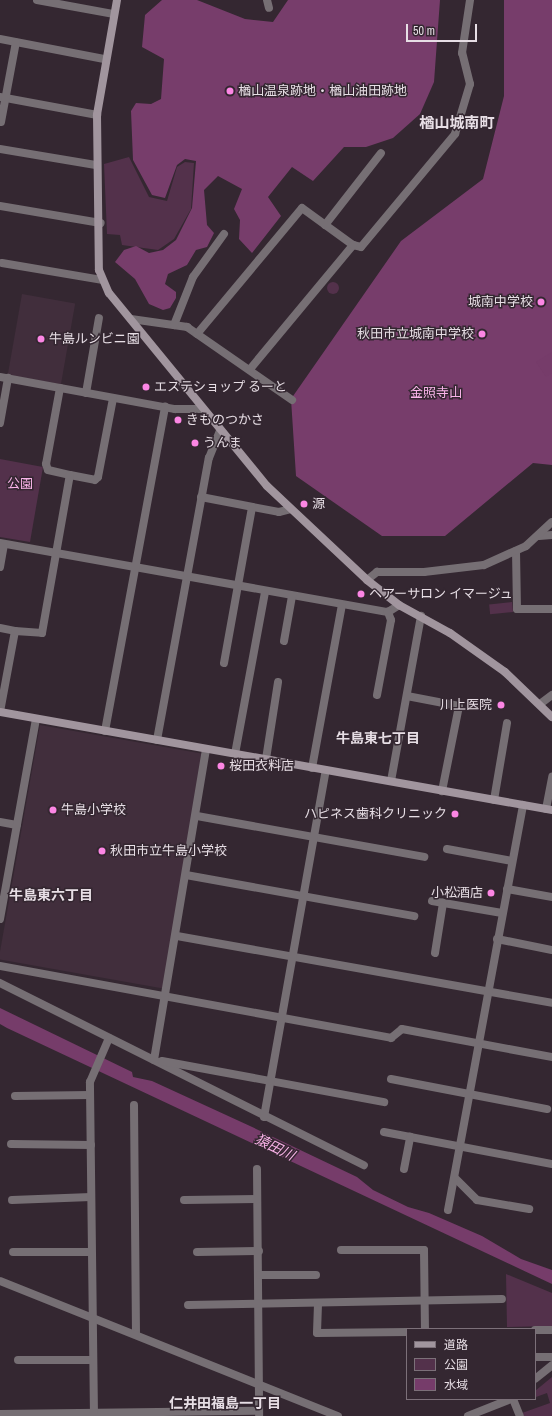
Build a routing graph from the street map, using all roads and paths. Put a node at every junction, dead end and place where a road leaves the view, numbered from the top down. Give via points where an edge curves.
1 (37, 0) edge
2 (117, 0) edge
3 (470, 0) edge
4 (113, 14) junction
5 (0, 39) edge
6 (16, 42) junction
7 (104, 59) junction
8 (3, 97) edge
9 (97, 115) junction
10 (1, 122) dead end
11 (0, 149) edge
12 (381, 153) dead end
13 (96, 166) junction
14 (0, 206) edge
15 (101, 223) junction
16 (325, 225) junction
17 (224, 234) dead end
18 (353, 245) junction
19 (2, 262) dead end
20 (102, 280) junction
21 (99, 318) dead end
22 (131, 319) junction
23 (174, 325) junction
24 (198, 334) junction
25 (251, 368) junction
26 (4, 378) edge
27 (60, 388) junction
28 (86, 393) junction
29 (113, 398) junction
30 (292, 400) dead end
31 (165, 407) junction
32 (202, 409) junction
33 (0, 423) edge
34 (220, 431) junction
35 (70, 475) junction
36 (201, 497) junction
37 (252, 507) junction
38 (291, 509) junction
39 (552, 522) edge
40 (539, 536) junction
41 (552, 536) edge
42 (2, 543) edge
43 (516, 551) junction
44 (56, 553) junction
45 (0, 567) edge
46 (134, 568) junction
47 (186, 577) junction
48 (367, 580) junction
49 (238, 587) junction
50 (265, 592) junction
51 (292, 596) junction
52 (399, 604) junction
53 (342, 605) junction
54 (552, 609) edge
55 (388, 612) junction
56 (421, 616) junction
57 (0, 628) edge
58 (14, 631) junction
59 (284, 641) dead end
60 (224, 663) dead end
61 (278, 682) dead end
62 (377, 695) dead end
63 (552, 695) edge
64 (406, 696) junction
65 (540, 704) junction
66 (0, 712) edge
67 (552, 717) edge
68 (36, 719) junction
69 (507, 723) dead end
70 (105, 731) junction
71 (157, 740) junction
72 (206, 749) junction
73 (235, 754) junction
74 (266, 759) junction
75 (312, 768) junction
76 (326, 770) junction
77 (552, 777) edge
78 (391, 781) junction
79 (442, 791) junction
80 (494, 800) junction
81 (523, 805) junction
82 (549, 809) edge
83 (197, 816) junction
84 (0, 822) edge
85 (17, 825) junction
86 (315, 838) junction
87 (447, 849) dead end
88 (424, 857) dead end
89 (512, 861) junction
90 (186, 874) junction
91 (4, 875) edge
92 (507, 889) junction
93 (304, 896) junction
94 (552, 897) edge
95 (432, 901) dead end
96 (443, 903) junction
97 (502, 913) junction
98 (414, 916) dead end
99 (0, 919) edge
100 (176, 936) junction
101 (497, 939) junction
102 (552, 950) edge
103 (435, 953) dead end
104 (293, 956) junction
105 (0, 966) edge
106 (0, 983) edge
107 (487, 990) junction
108 (165, 998) junction
109 (552, 1003) edge
110 (282, 1017) junction
111 (109, 1038) junction
112 (477, 1043) junction
113 (552, 1057) edge
114 (154, 1060) junction
115 (391, 1079) dead end
116 (271, 1080) junction
117 (90, 1095) junction
118 (470, 1095) junction
119 (15, 1096) dead end
120 (384, 1102) dead end
121 (134, 1105) dead end
122 (547, 1110) dead end
123 (264, 1117) junction
124 (384, 1132) dead end
125 (410, 1138) junction
126 (12, 1144) dead end
127 (90, 1145) junction
128 (461, 1147) junction
129 (552, 1164) edge
130 (364, 1165) dead end
131 (257, 1169) dead end
132 (404, 1169) dead end
133 (455, 1178) junction
134 (91, 1197) junction
135 (257, 1199) junction
136 (12, 1200) dead end
137 (184, 1200) dead end
138 (529, 1209) dead end
139 (448, 1210) dead end
140 (341, 1250) dead end
141 (259, 1251) junction
142 (13, 1252) dead end
143 (91, 1252) junction
144 (197, 1252) dead end
145 (260, 1275) junction
146 (316, 1275) dead end
147 (0, 1281) edge
148 (502, 1299) dead end
149 (425, 1302) junction
150 (318, 1304) junction
151 (188, 1305) dead end
152 (261, 1305) junction
153 (92, 1316) junction
154 (425, 1328) edge
155 (536, 1330) edge
156 (552, 1330) edge
157 (406, 1332) edge
158 (136, 1334) junction
159 (552, 1356) edge
160 (536, 1357) edge
161 (18, 1360) dead end
162 (93, 1360) junction
163 (552, 1365) edge
164 (536, 1378) edge
165 (259, 1385) junction
166 (509, 1400) edge
167 (0, 1414) edge
168 (94, 1414) edge
169 (259, 1414) edge
170 (338, 1416) edge
171 (468, 1416) edge
172 (520, 1416) edge

1 - 4 street
2 - 4 street
3 - 18 street via 462,53 470,84 455,134 361,247
4 - 7 street
5 - 6 street
6 - 7 street
6 - 8 street
7 - 9 street
8 - 9 street
8 - 10 street
9 - 13 street
11 - 13 street
12 - 16 street
13 - 15 street
14 - 15 street
15 - 20 street
16 - 18 street
16 - 24 street via 302,208
17 - 23 street via 193,276
18 - 25 street
19 - 20 street
20 - 22 street
21 - 28 street
22 - 23 street
22 - 32 street
23 - 24 street via 187,327
24 - 25 street
25 - 30 street via 260,380
26 - 27 street
26 - 33 street
27 - 28 street
27 - 35 street via 46,464 48,470
28 - 29 street
29 - 31 street
29 - 35 street via 98,477 95,480
31 - 32 street
31 - 46 street
32 - 34 street
34 - 36 street via 209,458
34 - 38 street
35 - 44 street
36 - 37 street
36 - 47 street
37 - 38 street via 279,512
37 - 49 street
38 - 48 street
39 - 40 street
40 - 41 street
40 - 43 street
42 - 44 street
42 - 45 street
43 - 48 street via 469,569 377,572
43 - 54 street via 517,609
44 - 46 street
44 - 58 street via 42,633
46 - 47 street
46 - 70 street
47 - 49 street
47 - 71 street
48 - 52 street
49 - 50 street
49 - 60 street
50 - 51 street
50 - 73 street
51 - 53 street
51 - 59 street
52 - 55 street
52 - 56 street
53 - 55 street
53 - 75 street
55 - 62 street via 391,620
56 - 64 street
56 - 65 street via 505,672
57 - 58 street
58 - 66 street
61 - 74 street
63 - 65 street
64 - 78 street
64 - 79 street via 459,706
65 - 67 street
66 - 68 street
68 - 70 street
68 - 85 street
69 - 80 street
70 - 71 street
71 - 72 street
72 - 73 street
72 - 83 street
73 - 74 street
74 - 75 street
75 - 76 street
76 - 78 street
76 - 86 street
77 - 82 street
78 - 79 street
79 - 80 street
80 - 81 street
81 - 82 street
81 - 89 street
83 - 86 street
83 - 90 street
84 - 85 street
85 - 91 street
86 - 88 street
86 - 93 street
87 - 89 street
89 - 92 street
90 - 93 street
90 - 100 street
91 - 99 street
92 - 94 street
92 - 97 street
93 - 98 street
93 - 104 street
95 - 96 street
96 - 97 street
96 - 103 street
97 - 101 street
100 - 104 street
100 - 108 street
101 - 102 street
101 - 107 street
104 - 107 street
104 - 110 street
105 - 108 street
106 - 111 street
107 - 109 street
107 - 112 street
108 - 110 street
108 - 114 street
110 - 112 street via 391,1038 402,1029
110 - 116 street
111 - 114 street
111 - 117 street via 92,1074
112 - 113 street
112 - 118 street
114 - 116 street
114 - 123 street
115 - 118 street
116 - 120 street
116 - 123 street
117 - 119 street
117 - 127 street
118 - 122 street
118 - 128 street
121 - 158 street
123 - 130 street
124 - 125 street
125 - 128 street
125 - 132 street
126 - 127 street
127 - 134 street
128 - 129 street
128 - 133 street
131 - 135 street
133 - 138 street via 477,1200
133 - 139 street
134 - 136 street
134 - 143 street
135 - 137 street
135 - 141 street
140 - 149 street via 424,1250
141 - 144 street
141 - 145 street
142 - 143 street
143 - 153 street
145 - 146 street
145 - 152 street
147 - 153 street
148 - 149 street
149 - 150 street
149 - 154 street
150 - 152 street
150 - 157 street via 317,1333
151 - 152 street
152 - 165 street
153 - 158 street
153 - 162 street
155 - 156 street
158 - 165 street
159 - 160 street
161 - 162 street
162 - 168 street
163 - 164 street
165 - 169 street
165 - 170 street
166 - 171 street
166 - 172 street
167 - 168 street
168 - 169 street

